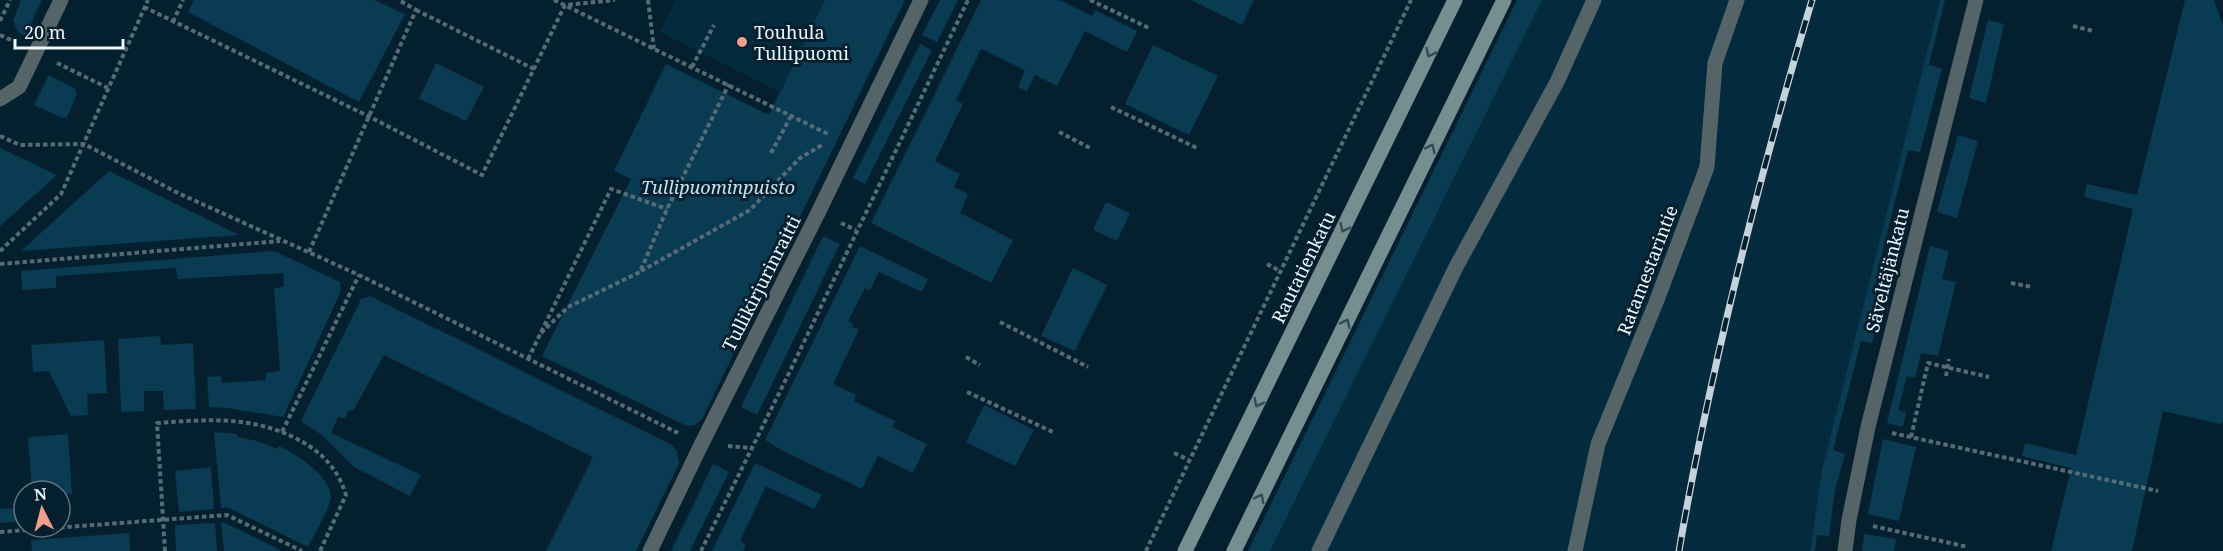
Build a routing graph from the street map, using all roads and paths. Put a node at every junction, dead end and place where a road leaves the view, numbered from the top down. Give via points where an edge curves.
1 (10, 0) edge
2 (61, 0) edge
3 (148, 0) edge
4 (183, 0) edge
5 (399, 0) edge
6 (554, 0) edge
7 (615, 0) edge
8 (648, 0) edge
9 (921, 0) edge
10 (968, 0) edge
11 (1090, 0) edge
12 (1411, 0) edge
13 (1455, 0) edge
14 (1504, 0) edge
15 (1594, 0) edge
16 (1737, 0) edge
17 (1976, 0) edge
18 (565, 5) junction
19 (144, 7) junction
20 (416, 10) junction
21 (0, 21) edge
22 (172, 22) junction
23 (714, 25) dead end
24 (2073, 26) dead end
25 (1151, 28) dead end
26 (2093, 31) dead end
27 (654, 49) junction
28 (692, 67) junction
29 (534, 69) junction
30 (729, 84) junction
31 (0, 99) edge
32 (1111, 107) dead end
33 (791, 116) junction
34 (370, 117) junction
35 (1059, 132) dead end
36 (0, 136) edge
37 (844, 142) junction
38 (84, 144) junction
39 (1090, 148) dead end
40 (1199, 149) dead end
41 (771, 153) dead end
42 (667, 209) junction
43 (283, 241) junction
44 (0, 250) edge
45 (309, 252) junction
46 (0, 264) edge
47 (1267, 264) dead end
48 (1280, 271) junction
49 (640, 272) junction
50 (359, 276) junction
51 (2011, 283) dead end
52 (2031, 287) dead end
53 (1000, 322) dead end
54 (541, 333) junction
55 (966, 357) dead end
56 (528, 359) junction
57 (1949, 359) dead end
58 (980, 365) dead end
59 (1088, 367) dead end
60 (1947, 367) junction
61 (1946, 376) dead end
62 (1989, 377) dead end
63 (967, 392) dead end
64 (1868, 427) junction
65 (282, 432) junction
66 (1055, 433) dead end
67 (1911, 437) junction
68 (701, 445) junction
69 (1174, 453) dead end
70 (1189, 460) junction
71 (2158, 491) dead end
72 (163, 520) junction
73 (1849, 520) junction
74 (0, 532) edge
75 (1968, 548) dead end
76 (165, 551) edge
77 (302, 551) edge
78 (320, 551) edge
79 (650, 551) edge
80 (701, 551) edge
81 (1146, 551) edge
82 (1185, 551) edge
83 (1234, 551) edge
84 (1319, 551) edge
85 (1575, 551) edge
86 (1845, 551) edge

1 - 21 path
2 - 31 street via 19,87
3 - 19 path
4 - 22 path
5 - 20 path
6 - 18 path
7 - 18 path
8 - 27 path
9 - 37 street, Tullikirjurinraitti
10 - 80 path
11 - 25 path
12 - 48 path
13 -> 82 main road, Rautatienkatu
83 -> 14 main road
15 - 84 street via 1557,82 1456,267
16 - 85 street, Ratamestarintie via 1715,63 1707,167 1598,444
17 - 64 street, Säveltäjänkatu
18 - 27 path
18 - 29 path
19 - 22 path
19 - 38 path
20 - 29 path
20 - 34 path
22 - 34 path
23 - 28 path
24 - 26 path
27 - 28 path
28 - 30 path
29 - 34 path via 482,175
30 - 33 path
30 - 42 path
32 - 40 path
33 - 37 path
33 - 41 path
34 - 45 path
35 - 39 path
36 - 38 path via 20,145
37 - 49 path via 825,143 800,158 750,210
37 - 68 street, Tullikirjurinraitti
38 - 43 path
38 - 44 path via 61,194
42 - 49 path
42 - 54 path via 611,189
43 - 45 path
43 - 46 path
45 - 50 path
47 - 48 path
48 - 70 path
49 - 54 path via 568,307
50 - 56 path
50 - 65 path
51 - 52 path
53 - 59 path
54 - 56 path
55 - 58 path
56 - 68 path
57 - 60 path
60 - 61 path
60 - 62 path
60 - 67 path via 1928,363
63 - 66 path
64 - 67 path
64 - 73 street, Säveltäjänkatu
65 - 72 path via 258,423 223,419 157,423
65 - 78 path via 306,442 341,478 346,495
67 - 71 path
68 - 79 street, Tullikirjurinraitti
69 - 70 path
70 - 81 path
72 - 74 path
72 - 76 path
72 - 77 path via 227,515
73 - 75 path
73 - 86 street, Säveltäjänkatu

